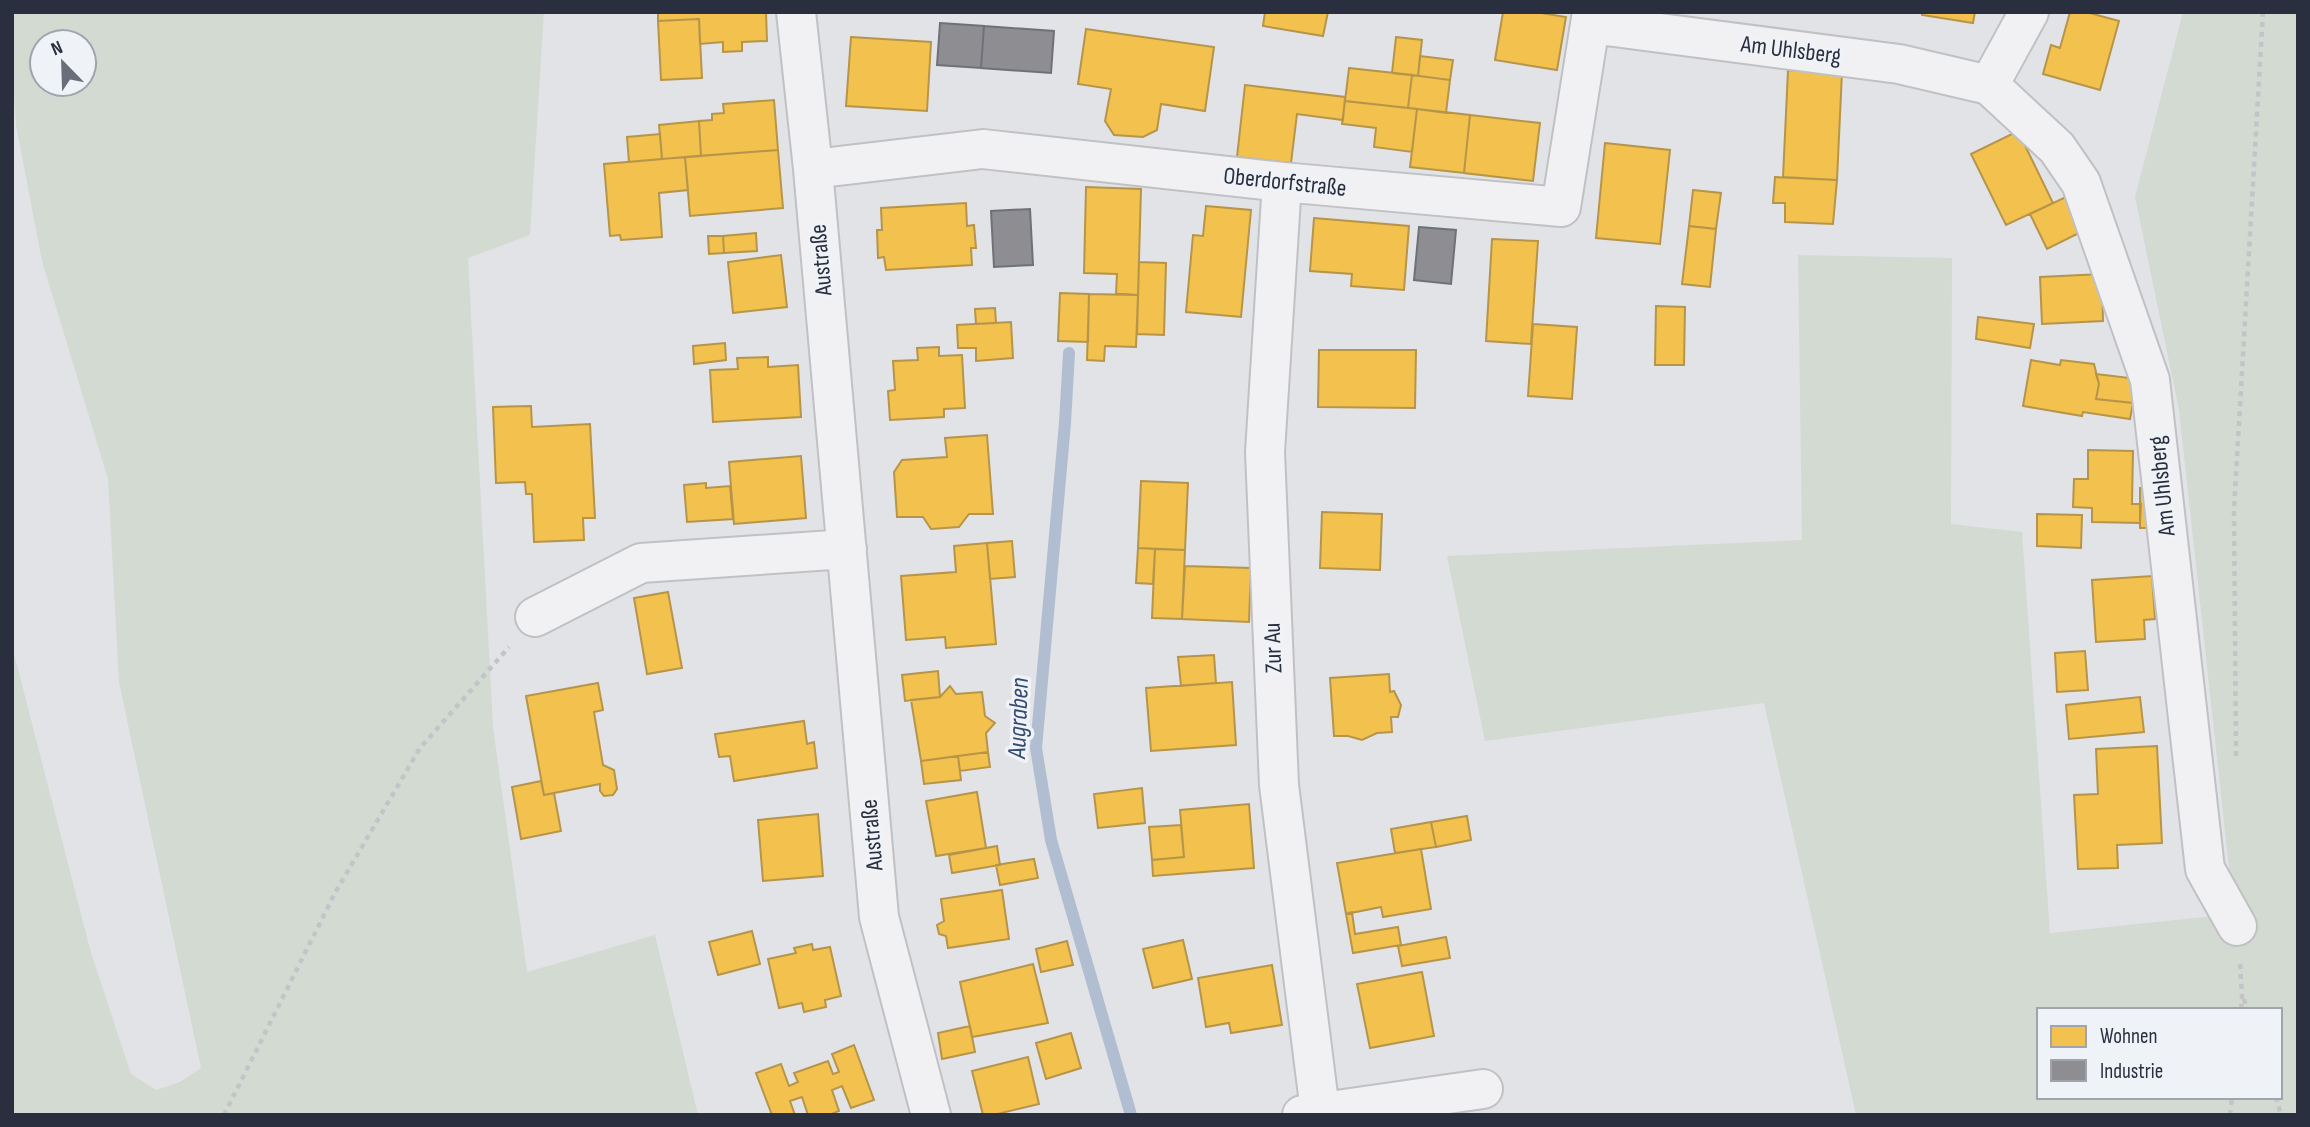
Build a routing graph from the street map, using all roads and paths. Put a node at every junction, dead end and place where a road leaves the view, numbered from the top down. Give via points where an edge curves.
1 (796, 12) edge
2 (2029, 12) edge
3 (2263, 12) edge
4 (1591, 18) edge
5 (1989, 85) junction
6 (813, 169) junction
7 (1282, 182) junction
8 (847, 549) junction
9 (535, 617) joint
10 (2236, 759) dead end
11 (2237, 926) joint
12 (2242, 995) junction
13 (2241, 1008) edge
14 (2246, 1008) edge
15 (1483, 1090) dead end
16 (1311, 1113) edge
17 (224, 1115) edge
18 (931, 1115) edge

1 - 6 street, Austraße
2 - 5 street
3 - 10 path via 2234,509
4 - 5 street, Am Uhlsberg via 1899,64
4 - 7 street, Oberdorfstraße via 1561,207
5 - 11 street, Am Uhlsberg via 2057,148 2081,183 2150,380 2205,869
6 - 7 street, Oberdorfstraße via 983,149
6 - 8 street, Austraße
7 - 16 street, Zur Au via 1266,480 1279,785
8 - 9 street via 641,563
8 - 18 street, Austraße via 879,917
9 - 17 path via 421,748 335,891
11 - 12 path
12 - 13 path
12 - 14 path
15 - 16 street

